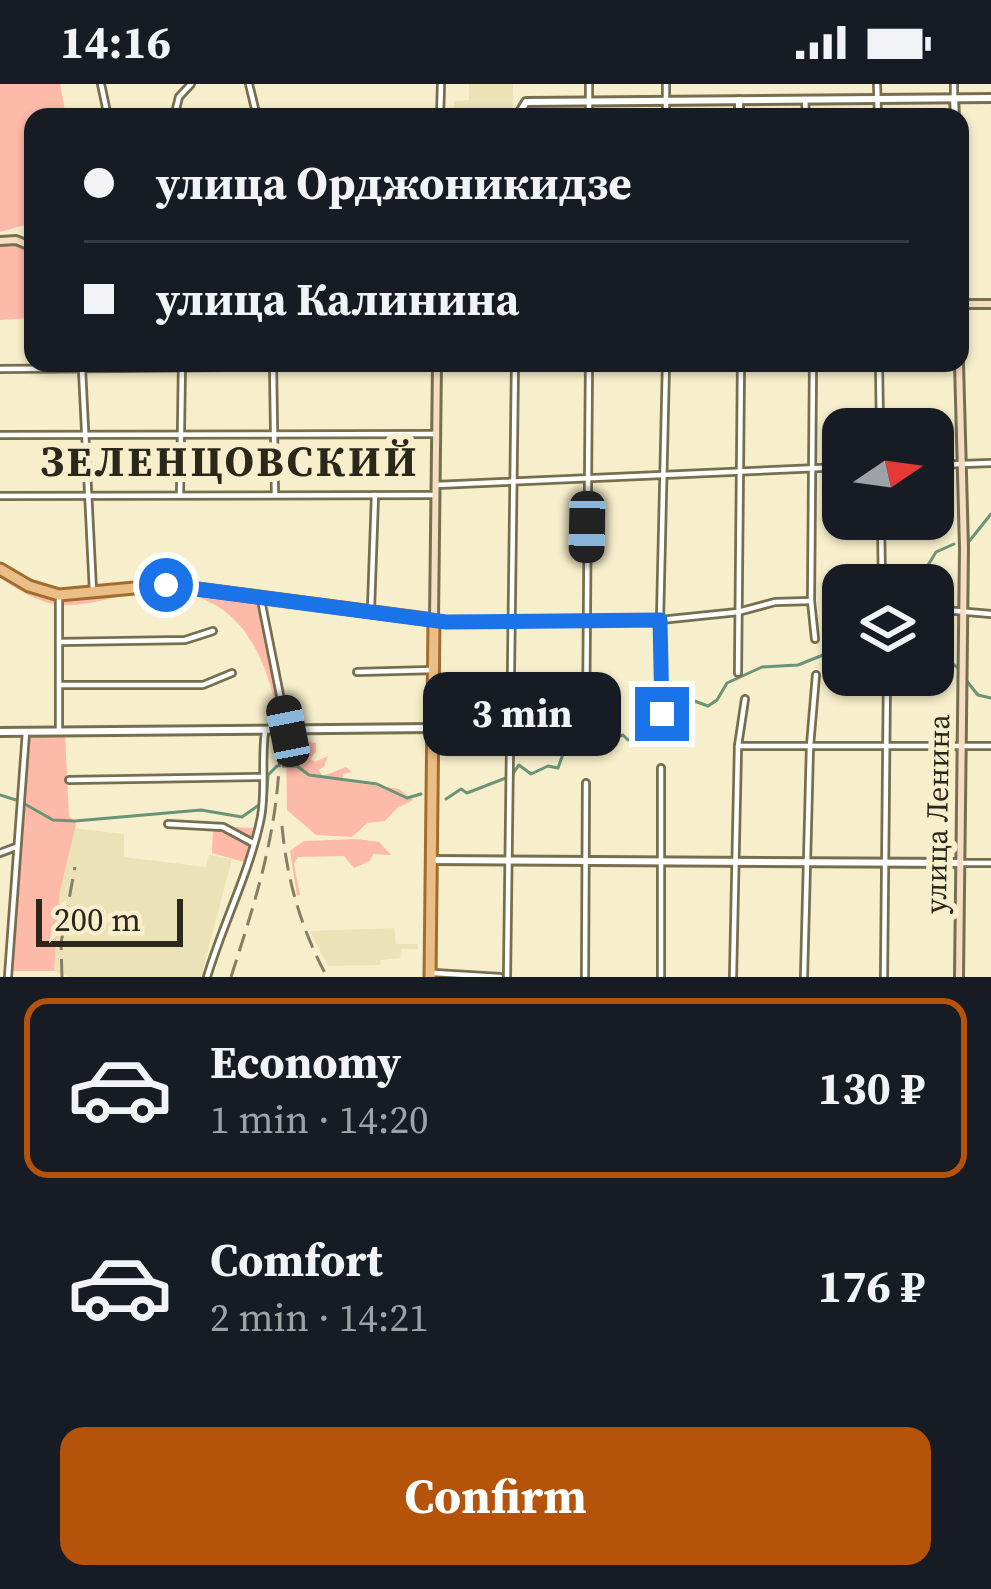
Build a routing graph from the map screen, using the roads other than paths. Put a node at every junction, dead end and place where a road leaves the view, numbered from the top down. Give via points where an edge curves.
1 (590, 84) edge
2 (666, 84) edge
3 (877, 84) edge
4 (954, 84) edge
5 (878, 98) junction
6 (954, 98) junction
7 (991, 98) edge
8 (806, 99) junction
9 (739, 100) junction
10 (589, 101) junction
11 (666, 101) junction
12 (520, 108) edge
13 (589, 108) edge
14 (666, 108) edge
15 (739, 108) edge
16 (806, 108) edge
17 (878, 108) edge
18 (955, 108) edge
19 (82, 372) edge
20 (182, 372) edge
21 (273, 372) edge
22 (437, 372) edge
23 (515, 372) edge
24 (589, 372) edge
25 (666, 372) edge
26 (741, 372) edge
27 (813, 372) edge
28 (879, 372) edge
29 (959, 372) edge
30 (880, 408) edge
31 (274, 433) junction
32 (182, 434) junction
33 (436, 434) junction
34 (0, 435) edge
35 (84, 435) junction
36 (991, 463) edge
37 (954, 464) edge
38 (961, 464) junction
39 (822, 468) edge
40 (812, 469) junction
41 (739, 472) junction
42 (663, 477) junction
43 (588, 480) junction
44 (511, 481) junction
45 (435, 490) junction
46 (275, 495) junction
47 (374, 495) junction
48 (0, 496) edge
49 (86, 496) junction
50 (180, 496) junction
51 (0, 569) edge
52 (93, 591) junction
53 (59, 595) junction
54 (261, 600) junction
55 (812, 601) junction
56 (371, 612) junction
57 (738, 612) junction
58 (954, 612) edge
59 (963, 613) junction
60 (991, 614) edge
61 (434, 620) junction
62 (660, 620) junction
63 (510, 622) junction
64 (586, 622) junction
65 (213, 631) dead end
66 (815, 639) dead end
67 (59, 642) junction
68 (434, 670) junction
69 (357, 672) dead end
70 (232, 673) dead end
71 (738, 673) dead end
72 (816, 676) dead end
73 (59, 685) junction
74 (886, 696) edge
75 (745, 699) dead end
76 (662, 714) dead end
77 (433, 728) junction
78 (586, 728) dead end
79 (288, 731) junction
80 (0, 732) edge
81 (26, 732) junction
82 (58, 732) junction
83 (265, 732) junction
84 (963, 745) junction
85 (738, 746) junction
86 (810, 746) junction
87 (884, 746) junction
88 (991, 746) edge
89 (661, 768) dead end
90 (261, 777) junction
91 (69, 780) dead end
92 (586, 782) dead end
93 (168, 824) dead end
94 (253, 843) junction
95 (17, 846) junction
96 (0, 853) edge
97 (431, 860) junction
98 (586, 860) junction
99 (660, 860) junction
100 (509, 861) junction
101 (735, 861) junction
102 (806, 862) junction
103 (884, 862) junction
104 (960, 863) junction
105 (991, 863) edge
106 (6, 974) edge
107 (430, 975) edge
108 (207, 977) edge
109 (504, 977) edge
110 (585, 977) edge
111 (661, 977) edge
112 (733, 977) edge
113 (803, 977) edge
114 (884, 977) edge
115 (959, 977) edge

1 - 10 street
2 - 11 street
3 - 5 street
4 - 6 street
5 - 6 street
5 - 8 street
5 - 17 street
6 - 7 street
6 - 18 street
8 - 9 street
8 - 16 street
9 - 11 street
9 - 15 street
10 - 11 street
10 - 12 street
10 - 13 street
11 - 14 street
19 - 35 street
20 - 32 street
21 - 31 street
22 - 33 main road
23 - 44 street
24 - 43 street
25 - 42 street
26 - 41 street
27 - 40 street
28 - 30 street
29 - 38 main road, улица Ленина
31 - 32 street
31 - 33 street
31 - 46 street
32 - 35 street
32 - 50 street
33 - 45 main road
34 - 35 street
35 - 49 street
36 - 38 street
37 - 38 street
38 - 59 main road, улица Ленина
39 - 40 street
40 - 41 street
40 - 55 street
41 - 42 street
41 - 57 street
42 - 43 street
42 - 62 street
43 - 44 street
43 - 64 street
44 - 45 street
44 - 63 street
45 - 47 street
45 - 61 main road
46 - 47 street
46 - 50 street
47 - 56 street
48 - 49 street
49 - 50 street
49 - 52 street
51 - 53 main road
52 - 53 main road
52 - 54 main road via 145,584
53 - 67 street
54 - 56 main road
54 - 79 street
55 - 57 street
55 - 66 street
56 - 61 main road
57 - 62 street
57 - 71 street
58 - 59 street
59 - 60 street
59 - 84 main road, улица Ленина
61 - 63 street
61 - 68 main road
62 - 64 street
62 - 76 street
63 - 64 street
63 - 100 street
64 - 78 street
65 - 67 street via 184,640
67 - 73 street
68 - 69 street
68 - 77 main road
70 - 73 street via 203,685
72 - 86 street
73 - 82 street
74 - 87 street
75 - 85 street
77 - 79 street
77 - 97 main road
79 - 83 street
80 - 81 street
81 - 82 street
81 - 95 street
82 - 83 street
83 - 90 street
84 - 87 street
84 - 88 street
84 - 104 main road, улица Ленина
85 - 86 street
85 - 101 street
86 - 87 street
86 - 102 street
87 - 103 street
89 - 99 street
90 - 91 street
90 - 94 street
92 - 98 street
93 - 94 street via 223,827
94 - 108 street
95 - 96 street
95 - 106 street
97 - 100 street
97 - 107 main road
98 - 99 street
98 - 100 street
98 - 110 street
99 - 101 street
99 - 111 street
100 - 109 street
101 - 102 street
101 - 112 street
102 - 103 street
102 - 113 street
103 - 104 street
103 - 114 street
104 - 105 street
104 - 115 main road, улица Ленина
107 - 109 street

